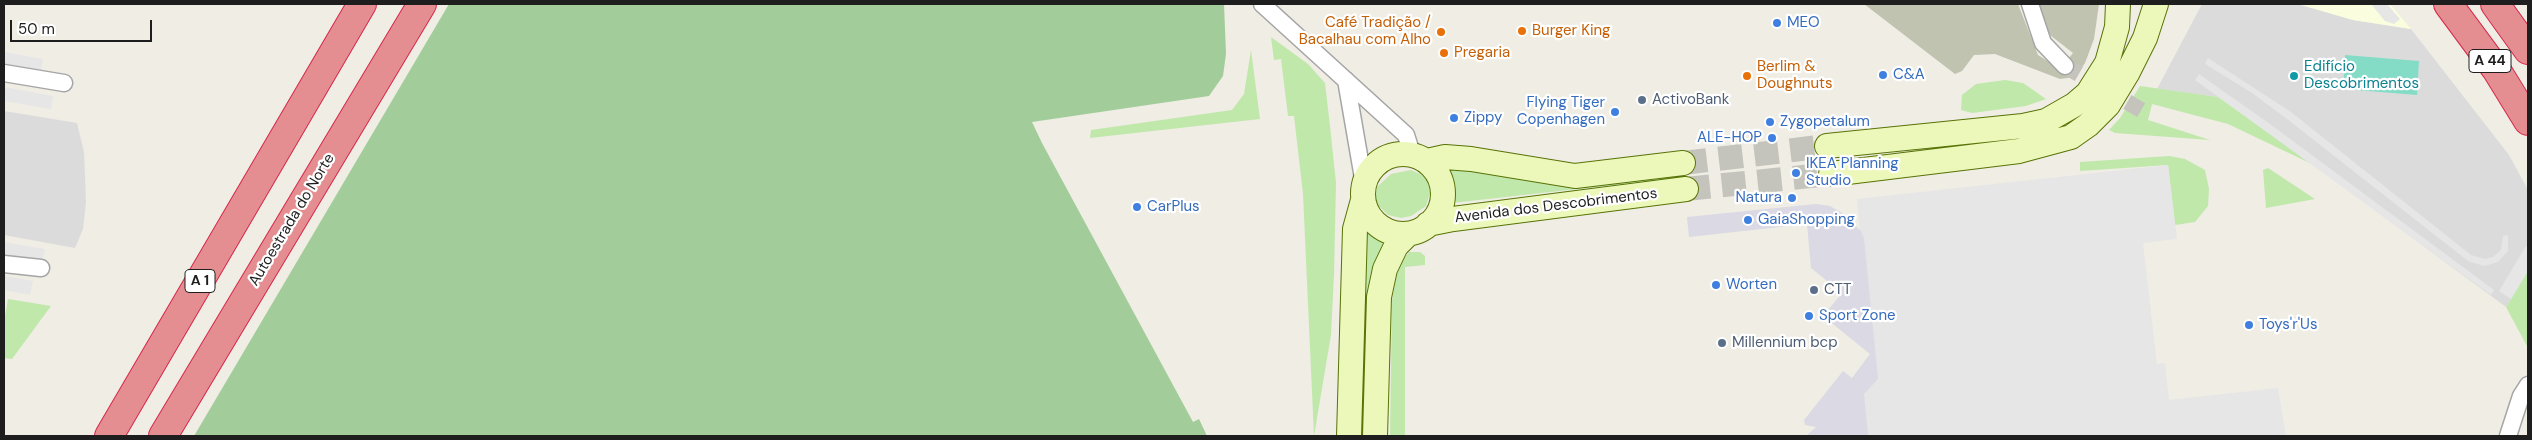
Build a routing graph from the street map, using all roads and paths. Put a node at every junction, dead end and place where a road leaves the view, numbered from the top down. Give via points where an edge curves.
1 (362, 4) edge
2 (422, 4) edge
3 (1262, 4) edge
4 (2030, 4) edge
5 (2118, 4) edge
6 (2156, 4) edge
7 (2448, 4) edge
8 (2495, 4) edge
9 (2528, 50) edge
10 (2065, 66) tunnel mouth
11 (4, 74) edge
12 (1346, 80) junction
13 (64, 83) dead end
14 (2528, 120) edge
15 (1827, 146) tunnel mouth
16 (1420, 158) junction
17 (1683, 163) tunnel mouth
18 (1831, 174) tunnel mouth
19 (1686, 189) tunnel mouth
20 (1363, 192) junction
21 (1418, 229) junction
22 (4, 264) edge
23 (42, 268) dead end
24 (2528, 385) edge
25 (109, 436) edge
26 (163, 436) edge
27 (1349, 436) edge
28 (1375, 436) edge
29 (2508, 436) edge

1 - 25 highway, A 1
2 - 26 highway, Autoestrada do Norte
3 - 12 street
4 - 10 street via 2044,42
5 - 15 main road via 2117,27 2107,63 2088,92 2074,105 2046,121
6 - 18 main road via 2145,38 2108,105 2071,137 2019,151
7 - 14 highway, A 44 via 2496,69
8 - 9 highway, A 44
11 - 13 street
12 - 16 street via 1406,134
12 - 20 street
16 - 17 main road, Avenida dos Descobrimentos via 1471,159 1575,176
16 - 20 main road via 1397,154 1375,165
16 - 21 main road via 1437,173 1442,203 1435,218
19 - 21 main road, Avenida dos Descobrimentos via 1453,218
20 - 21 main road via 1368,215 1378,226 1393,233
20 - 27 main road via 1355,230
21 - 28 main road via 1396,246 1385,269 1379,297
22 - 23 street
24 - 29 street via 2521,396

